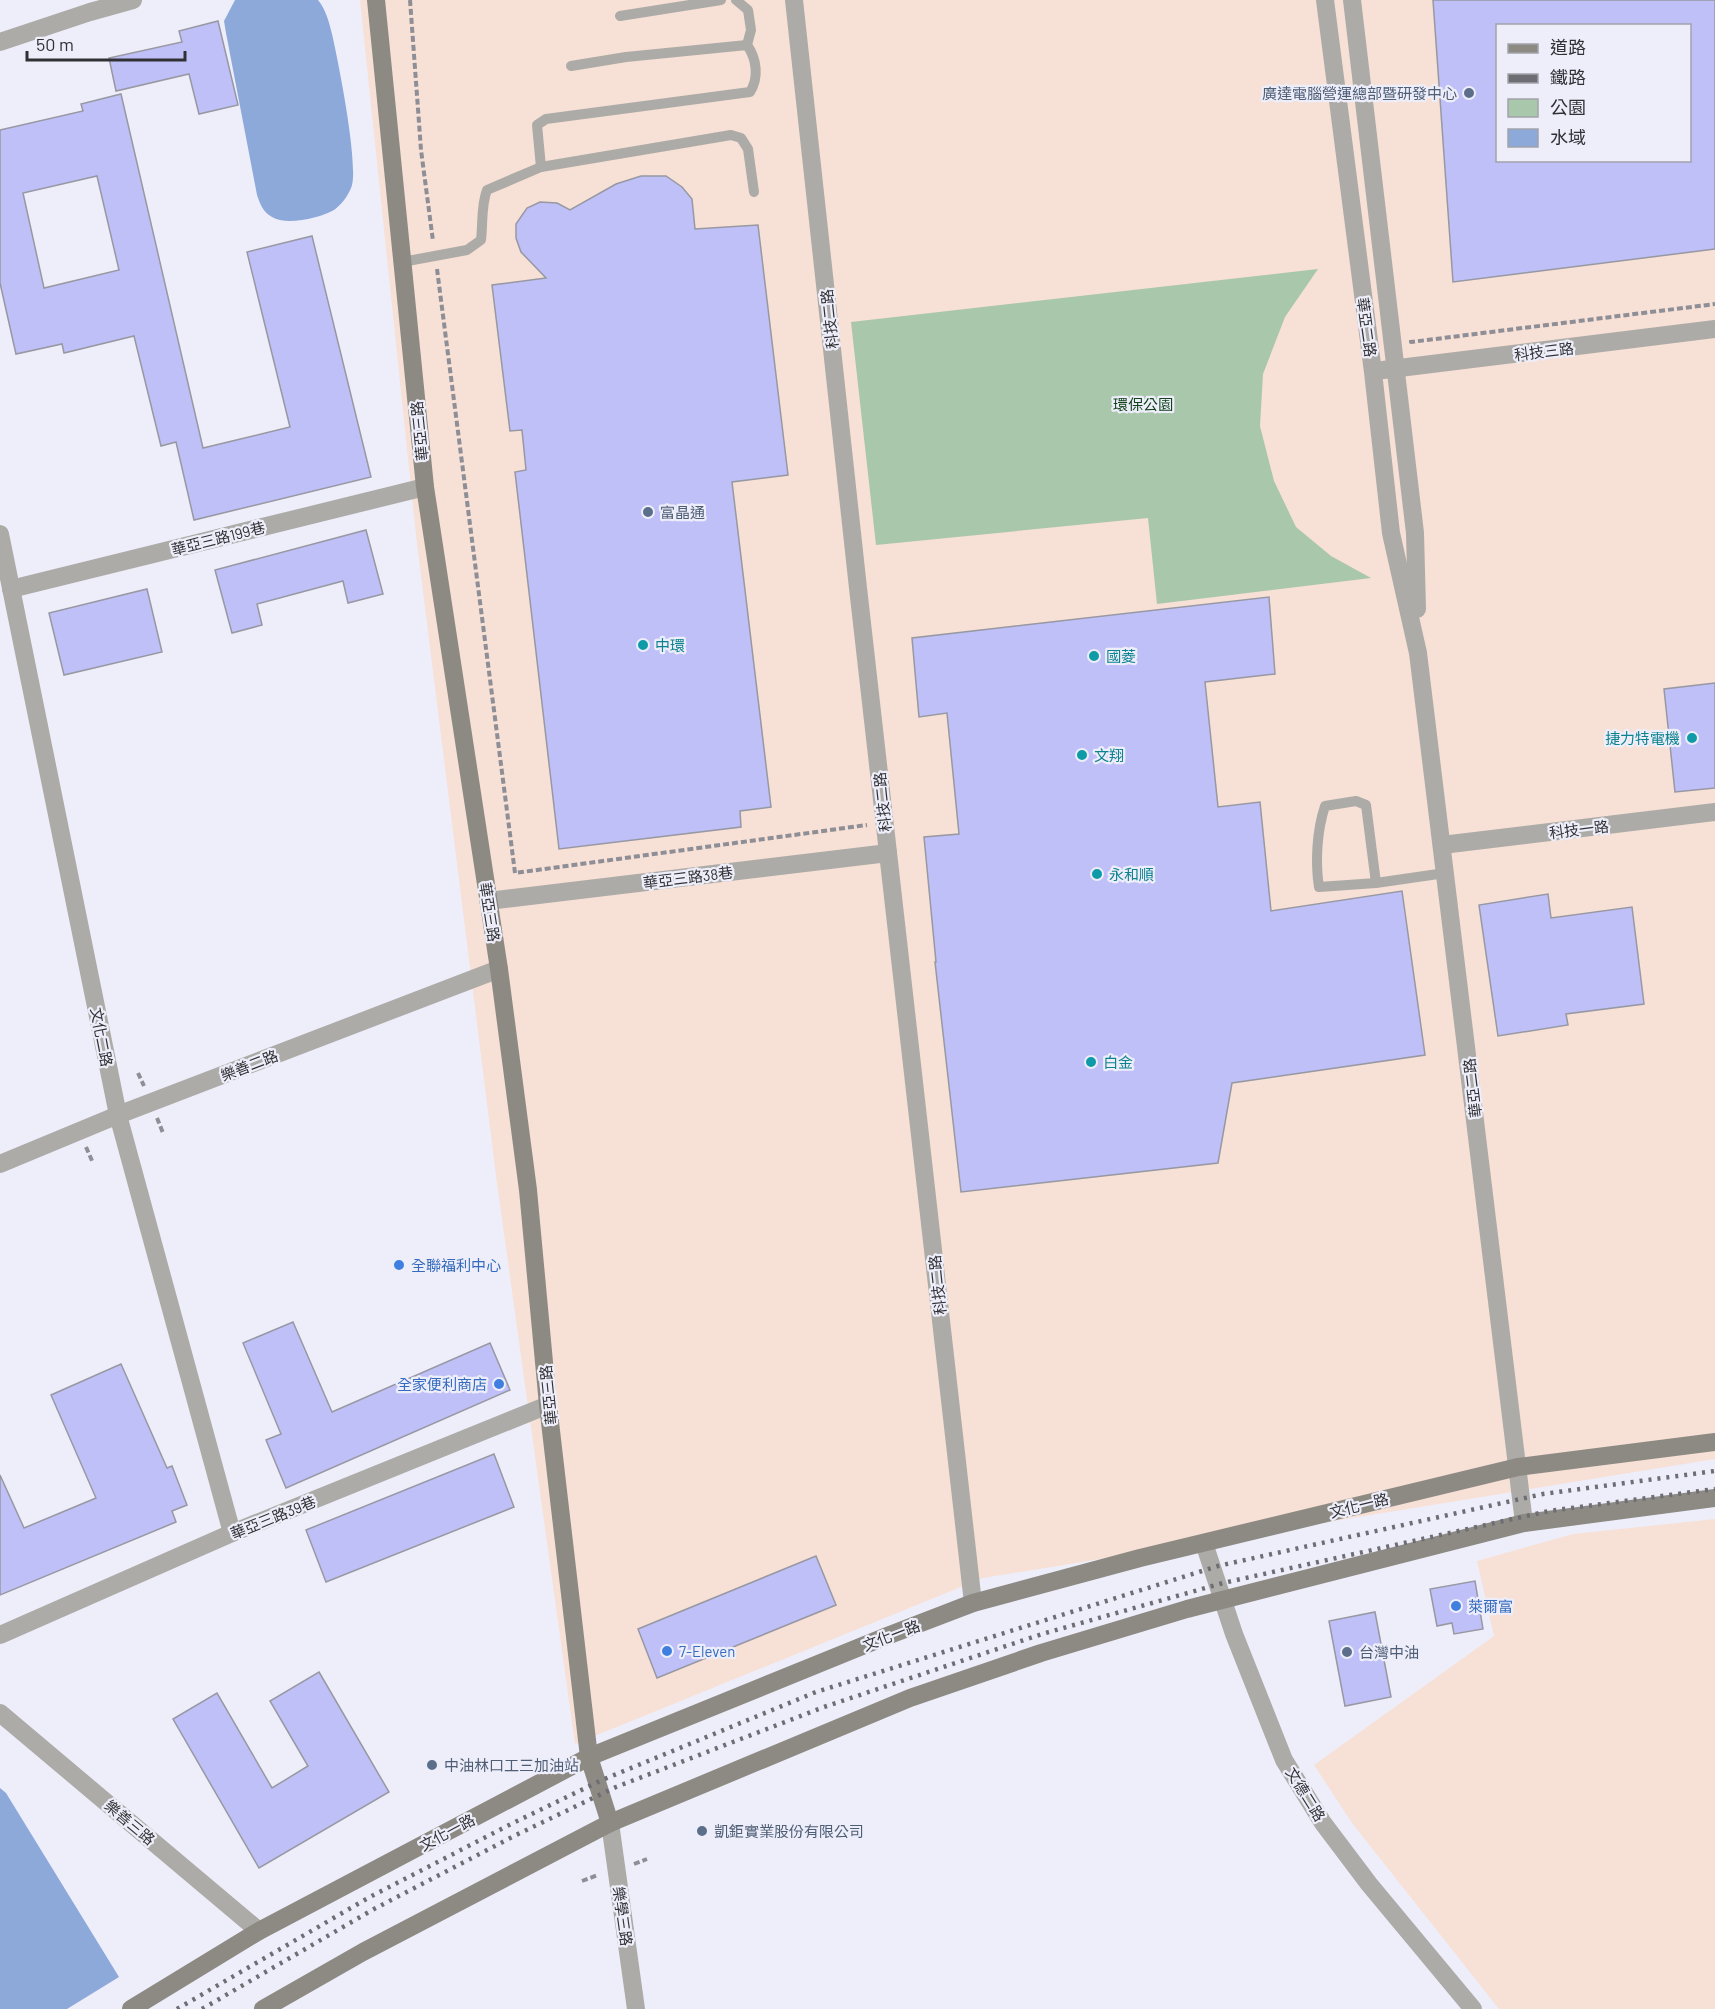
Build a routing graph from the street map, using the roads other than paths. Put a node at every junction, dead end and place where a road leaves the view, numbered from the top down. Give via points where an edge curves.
1 (134, 0) edge
2 (376, 0) edge
3 (721, 0) edge
4 (736, 0) edge
5 (794, 0) edge
6 (1325, 0) edge
7 (1352, 0) edge
8 (620, 16) dead end
9 (0, 42) edge
10 (747, 45) junction
11 (570, 66) dead end
12 (542, 166) junction
13 (754, 192) dead end
14 (402, 262) junction
15 (1715, 329) edge
16 (1395, 369) junction
17 (1373, 372) junction
18 (425, 487) junction
19 (0, 534) edge
20 (11, 589) junction
21 (1418, 653) junction
22 (1715, 812) edge
23 (1442, 845) junction
24 (888, 853) junction
25 (1445, 873) junction
26 (1376, 883) junction
27 (488, 901) junction
28 (499, 969) junction
29 (117, 1115) junction
30 (0, 1164) edge
31 (548, 1405) junction
32 (1715, 1442) edge
33 (1518, 1467) junction
34 (1715, 1498) edge
35 (1524, 1523) junction
36 (232, 1533) junction
37 (1204, 1543) junction
38 (1223, 1599) junction
39 (973, 1603) junction
40 (0, 1635) edge
41 (0, 1713) edge
42 (589, 1757) junction
43 (610, 1822) junction
44 (259, 1931) junction
45 (131, 2009) edge
46 (263, 2009) edge
47 (636, 2009) edge
48 (1473, 2009) edge

1 - 9 street
2 - 14 street, 華亞三路
3 - 8 lane
4 - 10 lane via 748,10 751,30
5 - 24 street, 科技二路
6 - 17 street, 華亞二路
7 - 16 street, 華亞二路
10 - 11 lane
10 - 12 lane via 755,56 756,84 750,93 546,119 537,125
12 - 13 lane via 731,135 741,138 748,149
12 - 14 lane via 486,190 482,240 467,250
14 - 18 street, 華亞三路
15 - 16 street, 科技三路
16 - 17 street, 科技三路
16 - 21 street, 華亞二路 via 1415,533
17 - 21 street, 華亞二路 via 1392,533
18 - 20 street, 華亞三路199巷
18 - 27 street, 華亞三路
19 - 20 street, 文化二路
20 - 29 street, 文化二路
21 - 23 street, 華亞二路
22 - 23 street, 科技一路
23 - 25 street, 華亞二路
24 - 27 street, 華亞三路38巷
24 - 39 street, 科技二路
25 - 26 lane
25 - 33 street, 華亞二路
26 - 26 lane via 1319,887 1316,872 1325,806 1356,801 1366,805
27 - 28 street, 華亞三路
28 - 29 street, 樂善二路
28 - 31 street, 華亞三路 via 528,1190
29 - 30 street, 樂善二路
29 - 36 street, 文化二路
31 - 36 street, 華亞三路39巷
31 - 42 street, 華亞三路
32 - 33 street, 文化一路
33 - 35 street, 華亞二路
33 - 37 street, 文化一路
34 - 35 street
35 - 38 street
36 - 40 street, 華亞三路39巷
37 - 38 street, 文德二路
37 - 39 street, 文化一路
38 - 43 street via 1041,1653 910,1698
38 - 48 street, 文德二路 via 1284,1760 1323,1823 1362,1875
39 - 42 street, 文化一路
41 - 44 street, 樂善三路
42 - 43 street, 華亞三路
42 - 44 street, 文化一路
43 - 46 street
43 - 47 street, 樂學三路
44 - 45 street, 文化一路

